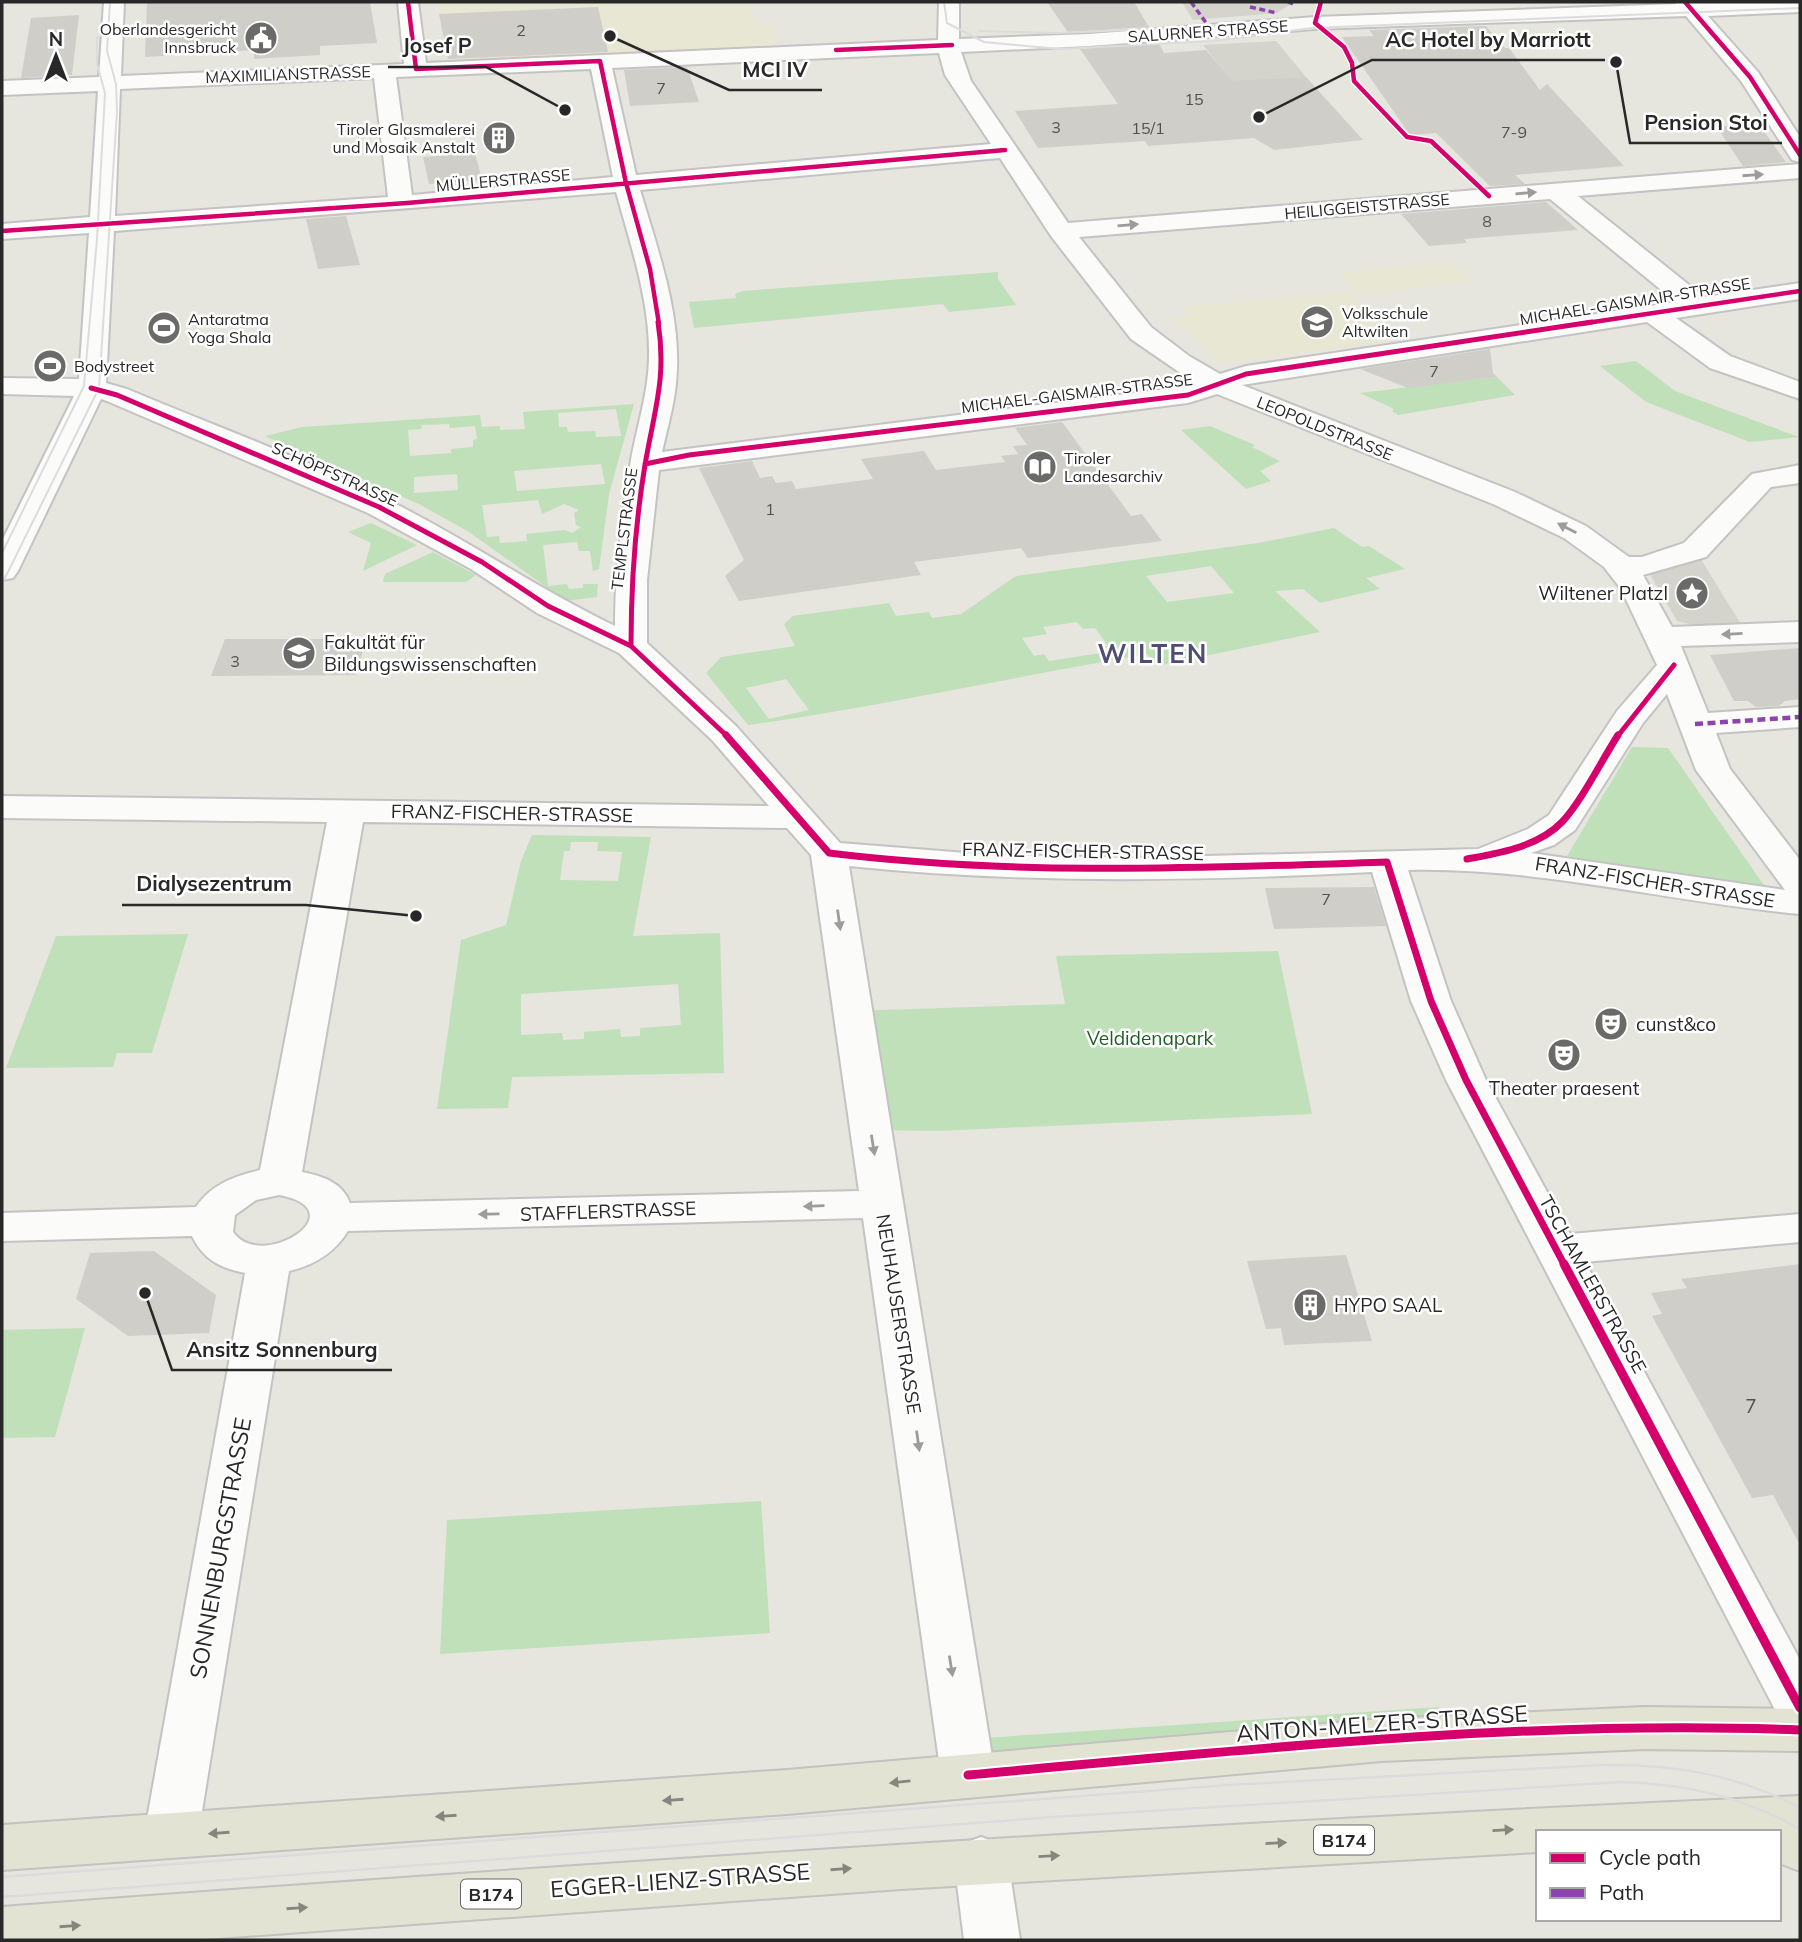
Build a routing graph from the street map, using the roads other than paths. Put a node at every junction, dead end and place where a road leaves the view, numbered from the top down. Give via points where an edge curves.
1 (114, 2) edge
2 (408, 2) edge
3 (949, 2) edge
4 (1191, 2) edge
5 (1321, 2) edge
6 (1286, 6) edge
7 (1688, 6) edge
8 (1800, 6) edge
9 (1250, 7) dead end
10 (1315, 23) junction
11 (1212, 31) junction
12 (952, 45) junction
13 (600, 61) junction
14 (984, 62) junction
15 (416, 69) junction
16 (384, 70) junction
17 (112, 82) junction
18 (2, 88) edge
19 (970, 93) junction
20 (1005, 150) junction
21 (1800, 155) edge
22 (1800, 172) edge
23 (626, 183) junction
24 (1556, 191) junction
25 (401, 203) junction
26 (104, 226) junction
27 (2, 231) edge
28 (1060, 231) junction
29 (1800, 291) edge
30 (1699, 306) junction
31 (1652, 313) junction
32 (1219, 385) junction
33 (2, 386) edge
34 (91, 388) junction
35 (1800, 391) edge
36 (645, 464) junction
37 (1800, 474) edge
38 (1623, 567) junction
39 (2, 571) edge
40 (1800, 632) edge
41 (631, 646) junction
42 (1668, 651) junction
43 (1800, 717) edge
44 (1695, 724) junction
45 (2, 807) edge
46 (347, 810) junction
47 (796, 817) junction
48 (829, 853) junction
49 (1467, 859) junction
50 (1387, 862) junction
51 (1800, 885) edge
52 (1800, 903) edge
53 (279, 1181) junction
54 (882, 1203) junction
55 (333, 1217) junction
56 (210, 1221) junction
57 (2, 1227) edge
58 (1800, 1228) edge
59 (1554, 1250) junction
60 (269, 1260) junction
61 (1800, 1708) edge
62 (1800, 1730) edge
63 (968, 1774) junction
64 (1800, 1818) edge
65 (1729, 1826) edge
66 (1641, 1830) edge
67 (1536, 1835) edge
68 (171, 1836) junction
69 (1781, 1841) edge
70 (2, 1848) edge
71 (1800, 1848) edge
72 (981, 1860) junction
73 (2, 1931) edge
74 (992, 1940) edge

1 - 17 street
2 - 15 street
3 - 12 street, LEOPOLDSTRASSE
4 - 11 street
5 - 10 street
6 - 9 street
7 - 8 street, SALURNER STRASSE
7 - 10 street, SALURNER STRASSE
7 - 21 street via 1750,77
10 - 11 street, SALURNER STRASSE
11 - 14 street, SALURNER STRASSE via 1050,45
12 - 13 street, MAXIMILIANSTRASSE
12 - 14 street
12 - 19 street, LEOPOLDSTRASSE via 956,79
13 - 15 street, MAXIMILIANSTRASSE
13 - 23 street, TEMPLSTRASSE
14 - 19 street
15 - 16 street, MAXIMILIANSTRASSE
16 - 17 street, MAXIMILIANSTRASSE
16 - 25 street
17 - 18 street, MAXIMILIANSTRASSE
17 - 26 street
19 - 20 street, LEOPOLDSTRASSE
20 - 23 street, MÜLLERSTRASSE
20 - 28 street, LEOPOLDSTRASSE
24 -> 22 street, HEILIGGEISTSTRASSE
23 - 25 street, MÜLLERSTRASSE
23 - 36 street, TEMPLSTRASSE via 650,269 663,351 662,384
28 -> 24 street, HEILIGGEISTSTRASSE
24 - 30 street
25 - 26 street, MÜLLERSTRASSE
26 - 27 street, MÜLLERSTRASSE
26 - 34 street
28 - 32 street, LEOPOLDSTRASSE via 1141,333
29 - 30 street, MICHAEL-GAISMAIR-STRASSE
30 - 31 street, MICHAEL-GAISMAIR-STRASSE
31 - 32 street, MICHAEL-GAISMAIR-STRASSE via 1246,374
31 - 35 street via 1720,362
32 - 36 street, MICHAEL-GAISMAIR-STRASSE via 1188,395
38 -> 32 street, LEOPOLDSTRASSE via 1575,532 1504,498
33 - 34 street, SCHÖPFSTRASSE
34 - 39 street
34 - 41 street, SCHÖPFSTRASSE via 379,507 482,562 548,606
36 - 41 street, TEMPLSTRASSE via 629,600
37 - 38 street via 1762,480 1695,550 1645,566
38 - 42 street, LEOPOLDSTRASSE
40 -> 42 street
41 - 47 street via 702,711
42 - 44 street, LEOPOLDSTRASSE
42 - 49 street, FRANZ-FISCHER-STRASSE via 1562,822 1507,851
43 - 44 street
44 - 51 street, LEOPOLDSTRASSE via 1713,770
45 - 46 street, FRANZ-FISCHER-STRASSE
46 - 47 street, FRANZ-FISCHER-STRASSE
46 - 53 street
47 - 48 street
48 - 50 street, FRANZ-FISCHER-STRASSE via 929,864 1075,867
48 -> 54 street, NEUHAUSERSTRASSE
49 - 50 street, FRANZ-FISCHER-STRASSE
49 - 52 street, FRANZ-FISCHER-STRASSE via 1582,868
50 - 59 street, TSCHAMLERSTRASSE via 1431,1001 1466,1080
53 - 55 street via 298,1182 325,1195
53 - 56 street via 251,1186 227,1198
54 -> 55 street, STAFFLERSTRASSE
54 -> 63 street, NEUHAUSERSTRASSE
55 - 60 street via 329,1229 312,1245
56 - 57 street
56 - 60 street via 210,1234 217,1246 230,1255
58 - 59 street
59 - 61 street, TSCHAMLERSTRASSE
60 - 68 street, SONNENBURGSTRASSE
62 - 63 main road, ANTON-MELZER-STRASSE via 1645,1728 1506,1733
63 -> 68 main road via 787,1792
64 - 65 main road, B174
66 -> 65 main road, B174
72 -> 67 main road, B174
68 - 70 main road
69 - 71 main road
73 -> 72 main road, EGGER-LIENZ-STRASSE / B174
72 - 74 street

